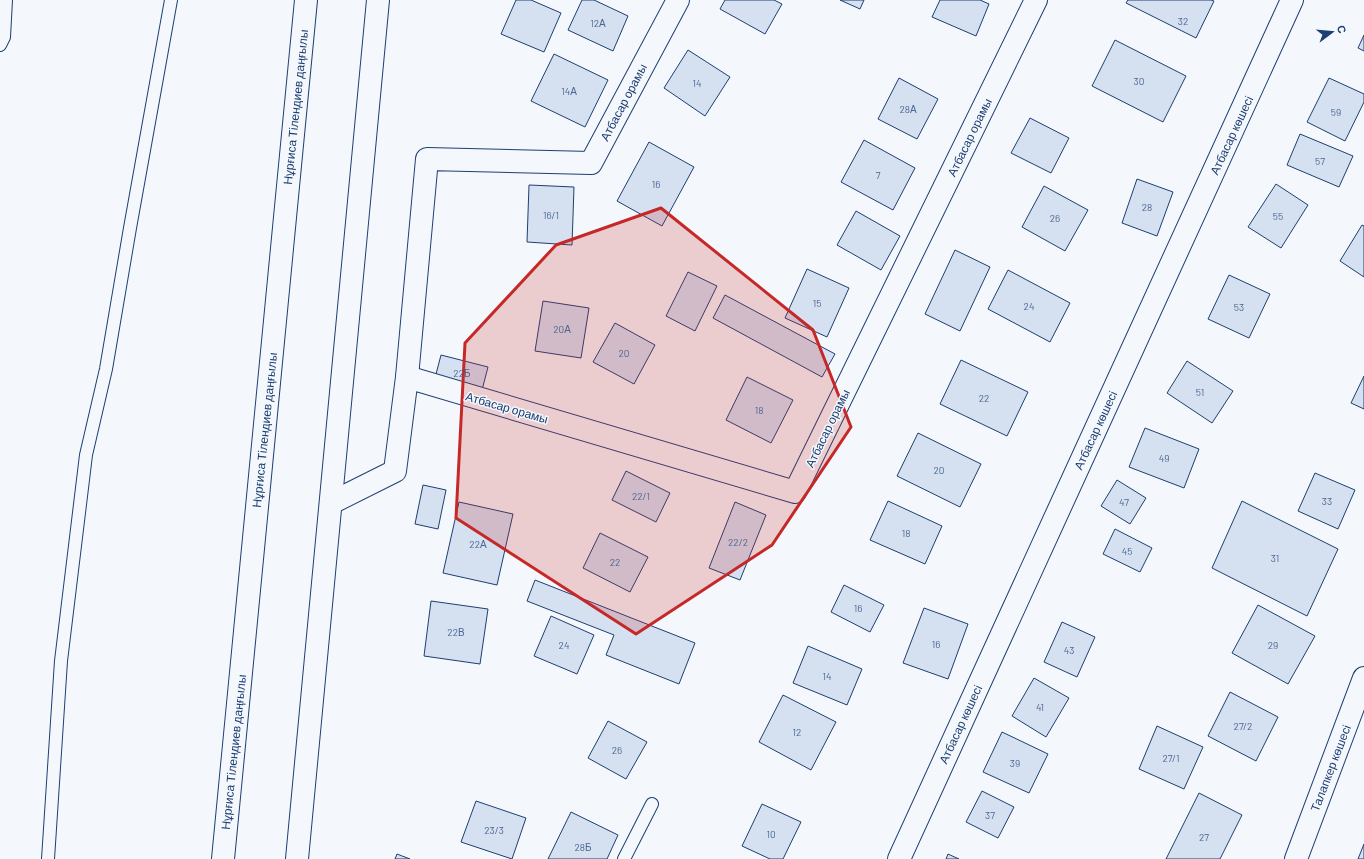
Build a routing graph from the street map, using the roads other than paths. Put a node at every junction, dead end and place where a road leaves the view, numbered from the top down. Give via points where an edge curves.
1 (6, 0) edge
2 (171, 0) edge
3 (306, 0) edge
4 (378, 0) edge
5 (678, 0) edge
6 (1036, 0) edge
7 (1292, 0) edge
8 (0, 45) edge
9 (407, 377) junction
10 (331, 503) junction
11 (1364, 678) edge
12 (652, 804) dead end
13 (48, 859) edge
14 (223, 859) edge
15 (297, 859) edge
16 (624, 859) edge
17 (899, 859) edge
18 (1296, 859) edge

1 - 8 lane via 4,37
2 - 13 lane via 106,369 86,455 60,661
3 - 14 street, Нұрғиса Тілендиев даңғылы
4 - 10 street
5 - 9 street, Атбасар орамы via 591,163 427,159
6 - 9 street, Атбасар орамы via 795,492
7 - 17 street, Атбасар көшесі
9 - 10 street, Атбасар орамы via 395,471
10 - 15 street
11 - 18 street, Талапкер көшесі
12 - 16 lane

